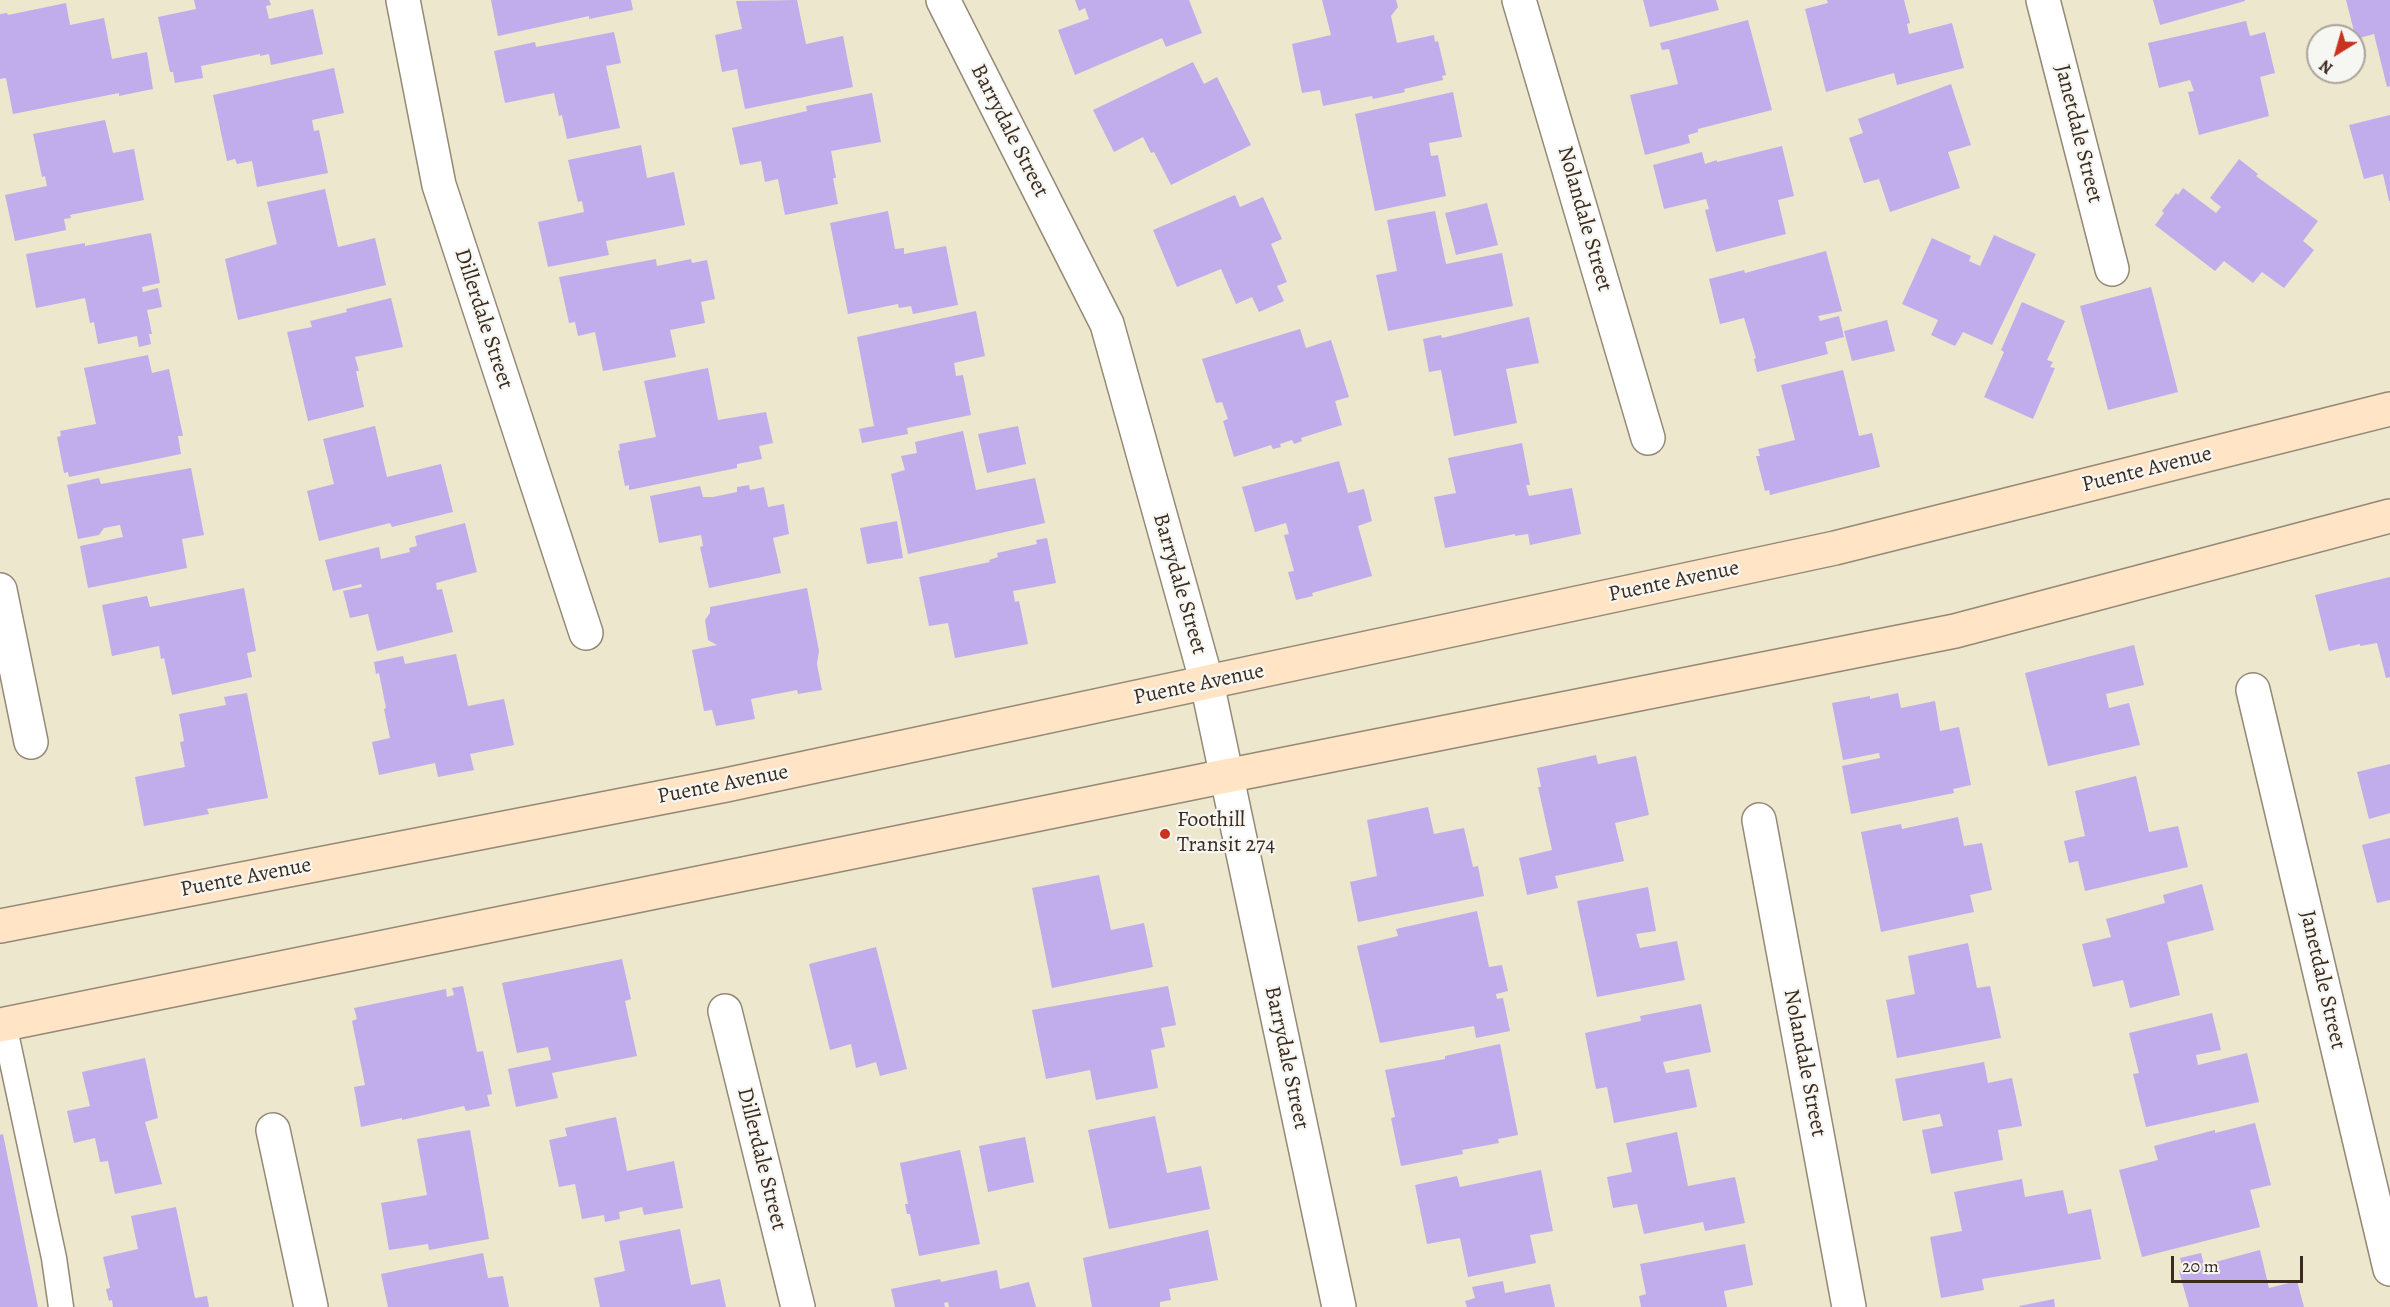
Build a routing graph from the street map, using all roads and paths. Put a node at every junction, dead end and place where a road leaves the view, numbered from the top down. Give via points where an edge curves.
1 (403, 0) edge
2 (943, 0) edge
3 (1519, 0) edge
4 (2043, 0) edge
5 (2112, 269) dead end
6 (2390, 409) edge
7 (1648, 438) dead end
8 (2390, 516) edge
9 (0, 590) edge
10 (586, 633) dead end
11 (1207, 683) junction
12 (2253, 690) dead end
13 (31, 742) dead end
14 (1226, 776) junction
15 (1759, 819) dead end
16 (0, 926) edge
17 (725, 1011) dead end
18 (2, 1025) edge
19 (273, 1130) dead end
20 (2390, 1269) edge
21 (61, 1307) edge
22 (311, 1307) edge
23 (798, 1307) edge
24 (1339, 1307) edge
25 (1850, 1307) edge

1 - 10 street, Dillerdale Street via 439,185
2 - 11 street, Barrydale Street via 1107,324
3 - 7 street, Nolandale Street
4 - 5 street, Janetdale Street
6 - 11 main road, Puente Avenue via 1835,548
8 - 14 main road via 1955,631
9 - 13 street
11 - 14 street, Barrydale Street
11 - 16 main road, Puente Avenue via 714,788
12 - 20 street, Janetdale Street
14 - 18 main road
14 - 24 street, Barrydale Street
15 - 25 street, Nolandale Street
17 - 23 street, Dillerdale Street
18 - 21 lane via 54,1258
19 - 22 street

